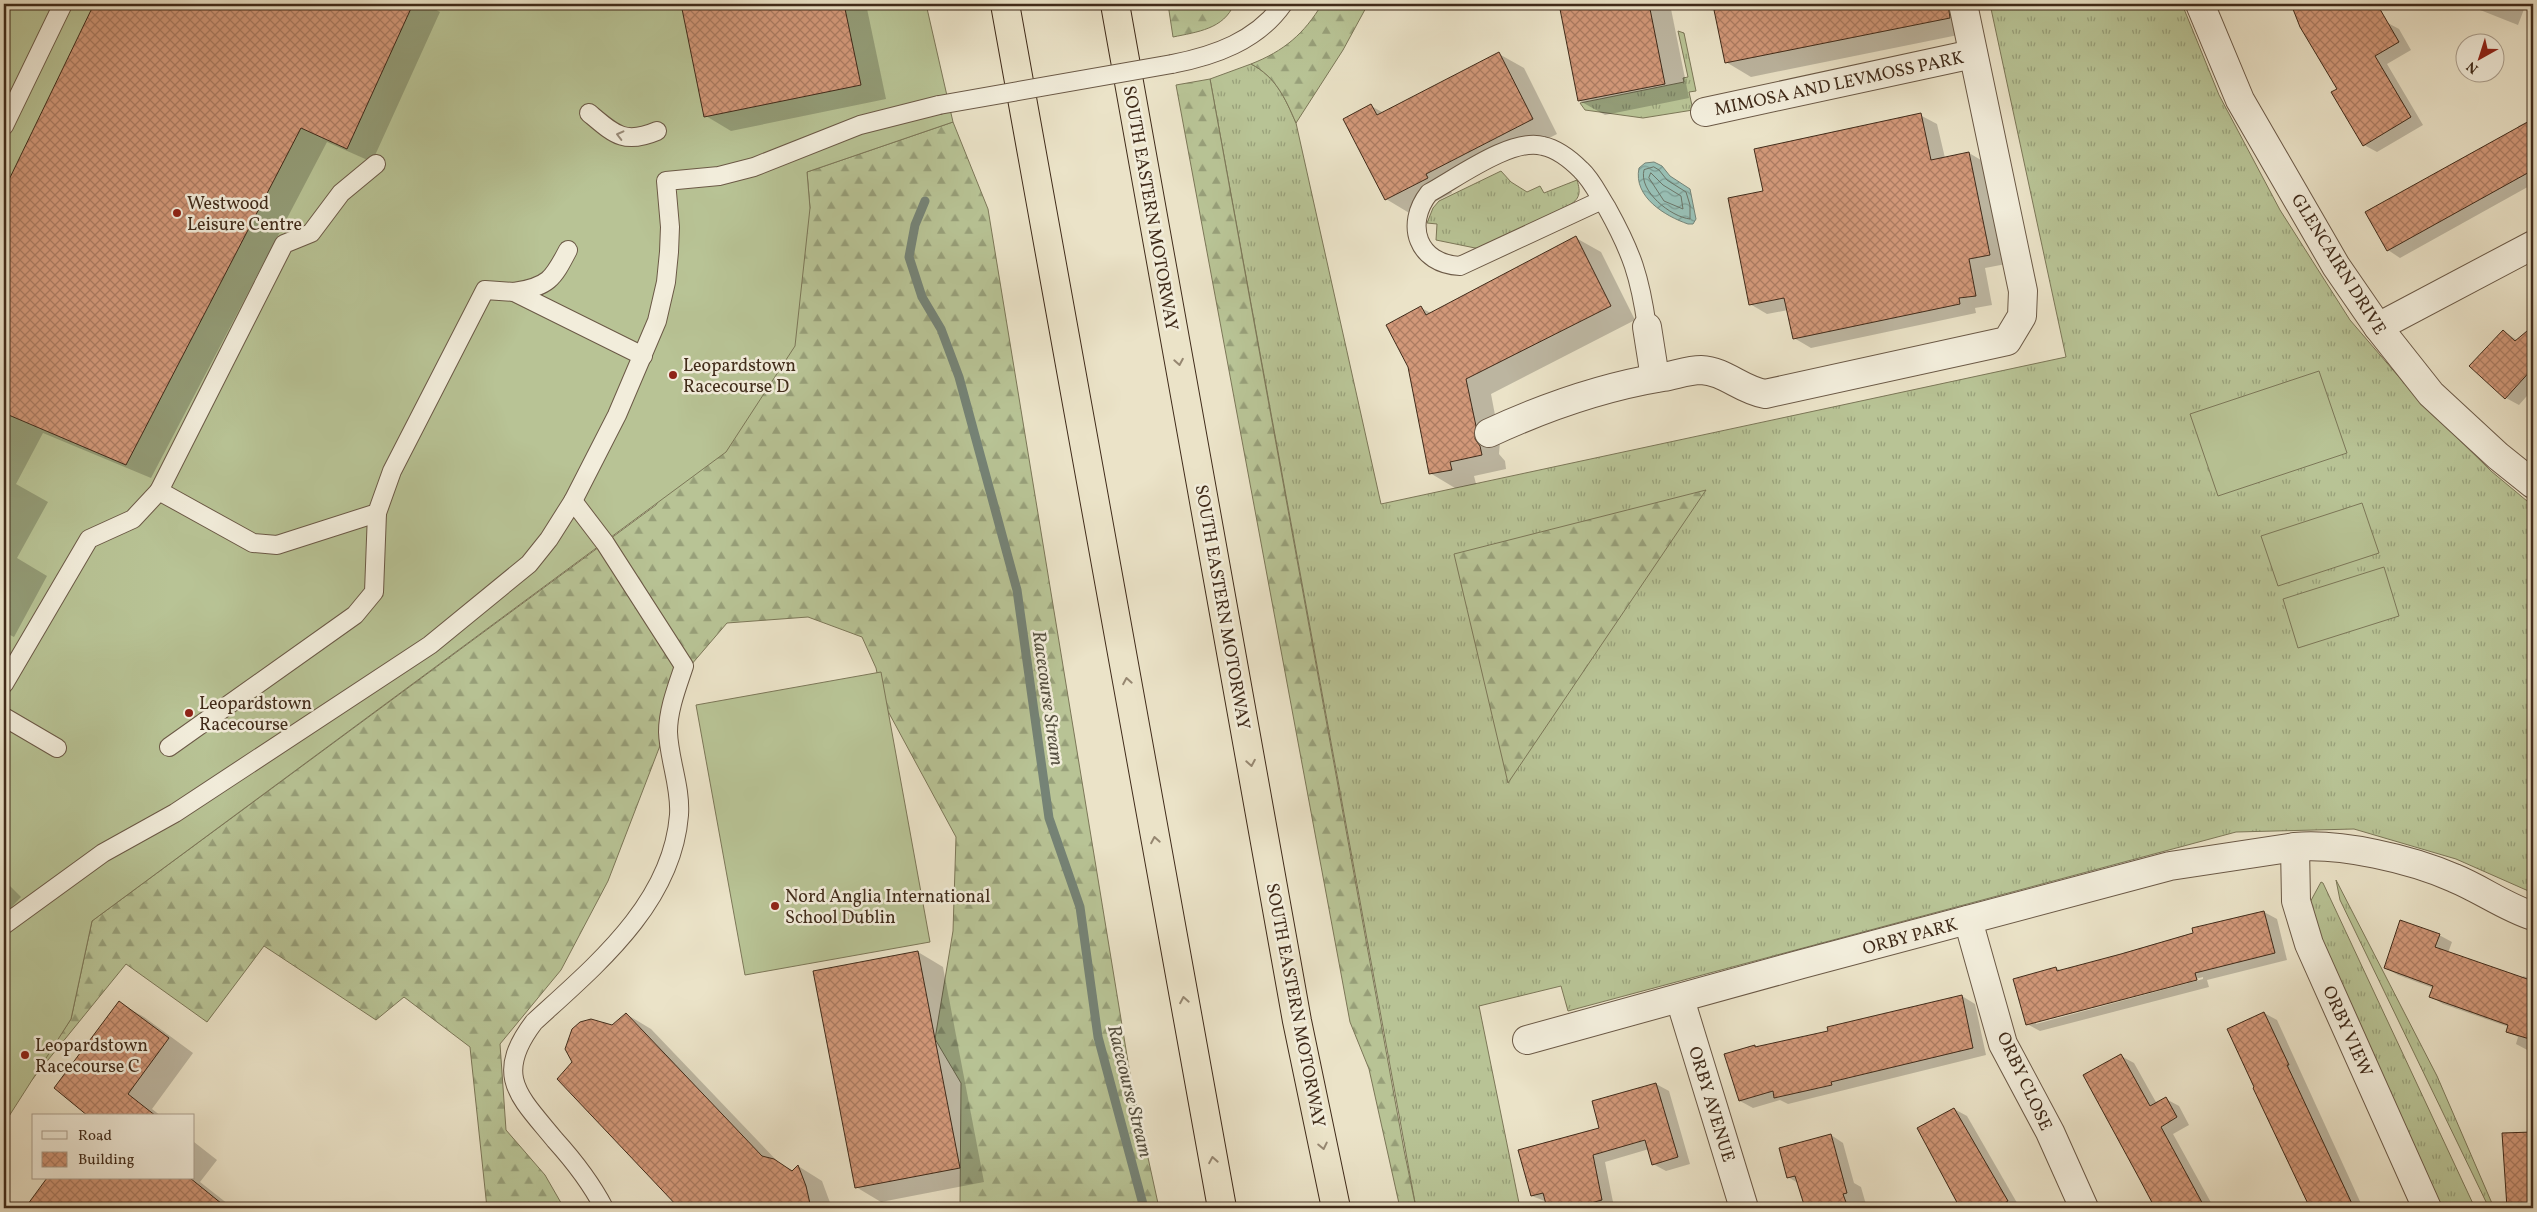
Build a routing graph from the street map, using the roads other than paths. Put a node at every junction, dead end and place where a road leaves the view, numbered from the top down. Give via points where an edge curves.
1 (63, 4) edge
2 (1005, 4) edge
3 (1115, 4) edge
4 (1283, 4) edge
5 (1963, 4) edge
6 (2200, 4) edge
7 (1973, 54) junction
8 (1704, 112) dead end
9 (589, 113) dead end
10 (4, 126) edge
11 (657, 131) dead end
12 (376, 164) dead end
13 (1602, 200) junction
14 (2533, 245) edge
15 (568, 250) dead end
16 (514, 292) junction
17 (1647, 327) joint
18 (2378, 327) junction
19 (643, 356) junction
20 (1655, 378) junction
21 (1489, 433) dead end
22 (2533, 484) edge
23 (159, 491) junction
24 (573, 501) junction
25 (377, 513) junction
26 (4, 684) edge
27 (4, 717) edge
28 (169, 747) dead end
29 (57, 748) dead end
30 (2295, 847) junction
31 (2533, 916) edge
32 (1968, 920) junction
33 (4, 925) edge
34 (1680, 999) junction
35 (1527, 1040) dead end
36 (604, 1208) edge
37 (1222, 1208) edge
38 (1336, 1208) edge
39 (1744, 1208) edge
40 (2084, 1208) edge
41 (2426, 1208) edge

1 - 10 lane
37 -> 2 highway
3 -> 38 highway, SOUTH EASTERN MOTORWAY via 1296,1021
4 - 19 lane, bridge via 1260,28 1206,57 940,105 860,125 754,167 720,176 666,181 670,227 666,275 656,321
5 - 7 street, MIMOSA AND LEVMOSS PARK
6 - 18 street, GLENCAIRN DRIVE via 2240,100 2336,266
7 - 8 street, MIMOSA AND LEVMOSS PARK
7 - 20 street, MIMOSA AND LEVMOSS PARK via 2023,292 2022,316 2008,341 1765,394 1750,391 1717,373 1700,370
11 -> 9 lane via 639,139 613,133
12 - 23 lane via 341,193 311,233 284,244
13 - 13 lane via 1583,171 1563,155 1543,145 1524,144 1498,154 1429,193 1416,217 1416,234 1434,260 1446,266 1460,266
13 - 17 lane via 1634,262 1640,279
14 - 18 street
15 - 16 lane via 555,275 535,289
16 - 19 lane
16 - 25 lane via 485,290 392,471
17 - 20 street
18 - 22 street, GLENCAIRN DRIVE via 2431,394
19 - 24 lane
20 - 21 street, MIMOSA AND LEVMOSS PARK via 1556,404
23 - 25 lane via 253,543 277,545
23 - 26 lane via 133,518 89,539
24 - 33 lane via 529,564 430,645 175,812 103,853
24 - 36 lane via 605,543 684,666 669,713 668,733 679,814 675,846 663,874 648,902 611,951 534,1022 513,1060 513,1079 520,1097 583,1174
25 - 28 lane via 374,592 355,615
27 - 29 lane
30 - 31 street, ORBY PARK via 2311,846 2390,856 2453,877
30 - 32 street, ORBY PARK via 2170,866
30 - 41 street, ORBY VIEW via 2296,901 2309,944
32 - 34 street, ORBY PARK
32 - 40 street, ORBY CLOSE via 2004,1044 2050,1132
34 - 35 street, ORBY PARK
34 - 39 street, ORBY AVENUE

